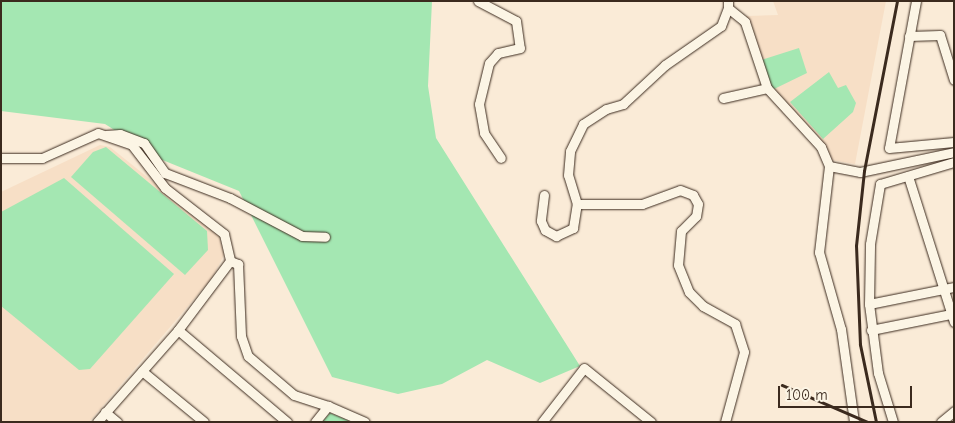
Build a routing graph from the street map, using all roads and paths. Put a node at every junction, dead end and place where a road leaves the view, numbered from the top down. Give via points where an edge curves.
1 (478, 1) edge
2 (916, 1) edge
3 (728, 5) edge
4 (909, 36) junction
5 (954, 80) edge
6 (767, 88) junction
7 (723, 98) dead end
8 (104, 136) junction
9 (954, 142) edge
10 (954, 152) edge
11 (1, 158) edge
12 (501, 158) dead end
13 (954, 162) edge
14 (829, 166) junction
15 (908, 176) junction
16 (544, 195) dead end
17 (577, 204) junction
18 (324, 237) dead end
19 (230, 261) junction
20 (954, 287) edge
21 (943, 288) junction
22 (869, 304) junction
23 (952, 318) edge
24 (178, 330) junction
25 (871, 330) junction
26 (142, 371) junction
27 (328, 406) junction
28 (105, 412) junction
29 (953, 413) edge
30 (97, 422) edge
31 (117, 422) edge
32 (204, 422) edge
33 (287, 422) edge
34 (315, 422) edge
35 (365, 422) edge
36 (542, 422) edge
37 (651, 422) edge
38 (725, 422) edge
39 (854, 422) edge
40 (893, 422) edge
41 (941, 422) edge

1 - 12 street via 516,21 520,48 498,53 489,63 479,104 484,134
2 - 4 street
3 - 6 street via 745,22
3 - 17 street via 721,26 665,65 623,104 606,109 584,124 570,150 568,175
4 - 5 street via 940,35
4 - 9 street via 889,148
6 - 7 street
6 - 14 street via 821,147
8 - 11 street via 84,137 42,158
8 - 18 street via 120,134 144,143 165,173 230,198 302,236
8 - 19 street via 132,145 165,188 224,234
10 - 14 street via 860,172
13 - 15 street
14 - 39 street via 819,252 841,329
15 - 21 street
15 - 22 street via 880,184 870,244
16 - 17 street via 541,221 545,230 556,236 573,228
17 - 38 street via 642,204 680,190 693,195 698,204 696,216 681,231 678,265 689,292 703,306 735,324 744,352
19 - 24 street
19 - 27 street via 238,264 241,336 248,356 294,396
20 - 21 street
21 - 22 street
21 - 23 street
22 - 25 street
23 - 25 street
24 - 26 street
24 - 33 street
25 - 40 street via 889,420
26 - 28 street
26 - 32 street
27 - 34 street
27 - 35 street
28 - 30 street
28 - 31 street
29 - 41 street
36 - 37 street via 584,368

